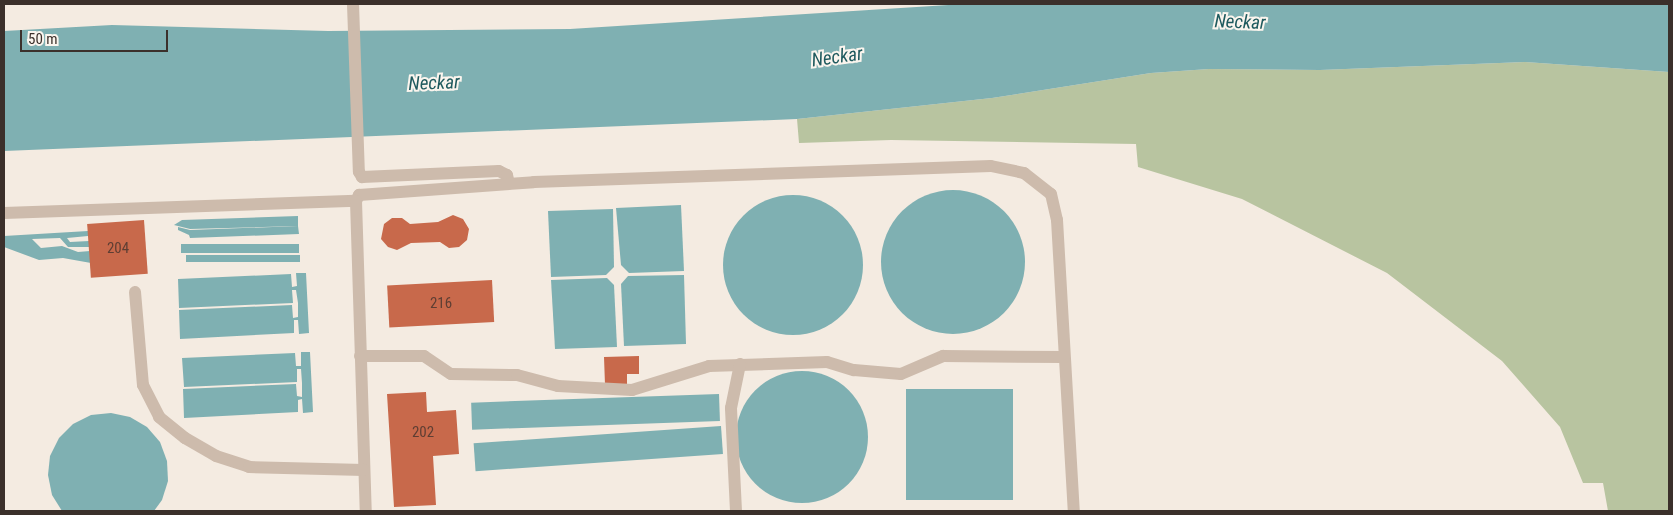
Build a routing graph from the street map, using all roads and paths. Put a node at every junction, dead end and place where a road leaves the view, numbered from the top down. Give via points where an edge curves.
1 (353, 4) edge
2 (509, 184) junction
3 (356, 201) junction
4 (4, 213) edge
5 (135, 292) dead end
6 (360, 356) junction
7 (1064, 357) junction
8 (740, 364) junction
9 (364, 470) junction
10 (366, 511) edge
11 (736, 511) edge
12 (1074, 511) edge

1 - 2 lane via 359,172 362,177 499,171 507,176
2 - 3 lane via 359,195
2 - 7 lane via 990,166 1024,173 1051,194 1057,220
3 - 4 lane
3 - 6 lane
5 - 9 lane via 143,385 159,417 185,438 216,456 249,468
6 - 8 lane via 424,356 451,374 517,375 558,386 632,390 708,366
6 - 9 lane
7 - 8 lane via 943,356 901,374 854,370 827,362
7 - 12 lane
8 - 11 lane via 731,408
9 - 10 lane

